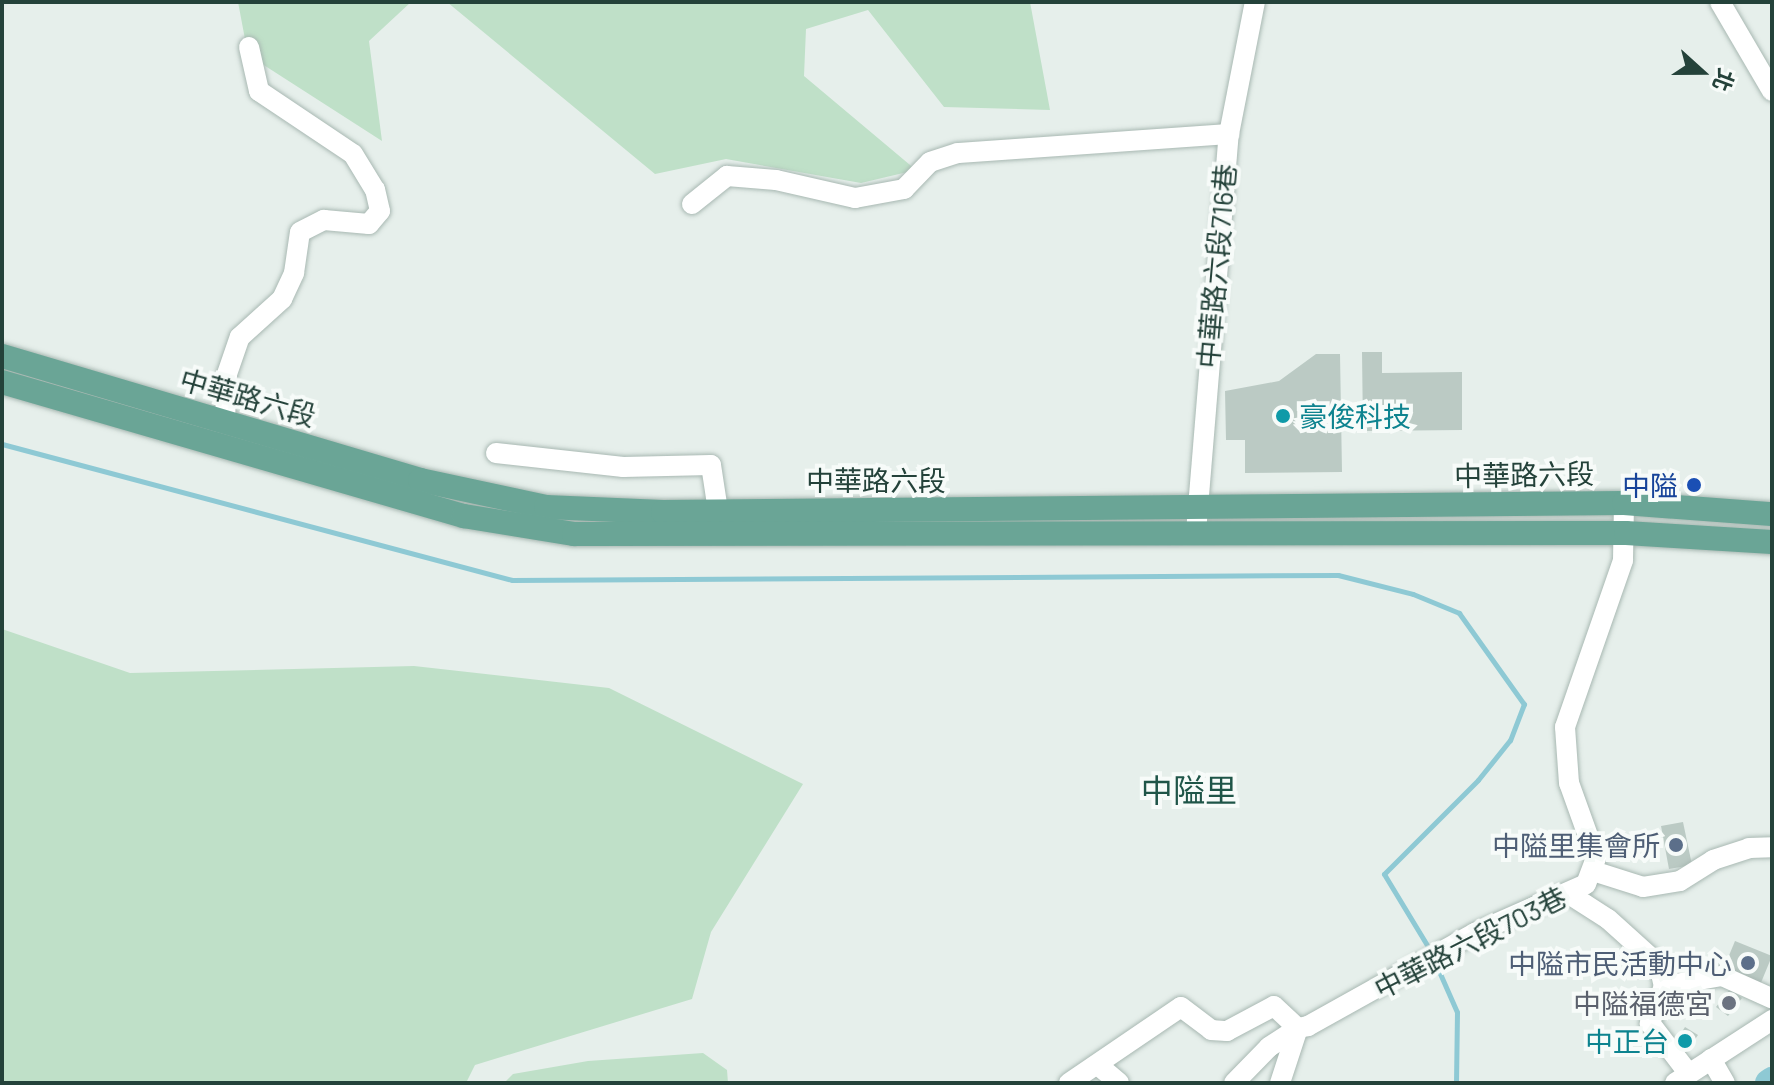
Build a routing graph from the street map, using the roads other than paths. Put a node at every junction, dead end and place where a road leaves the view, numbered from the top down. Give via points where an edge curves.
1 (1255, 2) edge
2 (1720, 2) edge
3 (249, 47) dead end
4 (1772, 91) edge
5 (1229, 134) junction
6 (692, 204) dead end
7 (2, 356) edge
8 (2, 382) edge
9 (225, 420) junction
10 (496, 453) dead end
11 (1624, 503) junction
12 (718, 511) junction
13 (1772, 514) edge
14 (1197, 520) junction
15 (1626, 533) junction
16 (1772, 542) edge
17 (1772, 847) edge
18 (1593, 871) junction
19 (1569, 894) junction
20 (1664, 986) junction
21 (1771, 998) edge
22 (1772, 1020) edge
23 (1298, 1028) junction
24 (1711, 1059) junction
25 (1099, 1066) junction
26 (1682, 1078) edge
27 (1069, 1083) edge
28 (1119, 1083) edge
29 (1234, 1083) edge
30 (1280, 1083) edge
31 (1725, 1083) edge

1 - 5 street, 中華路六段716巷
2 - 4 street
3 - 9 street via 259,91 353,154 375,190 380,211 369,224 324,220 300,232 294,273 282,299 240,337 227,374
5 - 6 street via 958,153 930,162 904,189 855,198 776,180 727,176
5 - 14 street, 中華路六段716巷
7 - 9 main road, 中華路六段
8 - 14 main road, 中華路六段 via 422,505 541,530 666,535
9 - 12 main road, 中華路六段 via 501,499 606,511
10 - 12 street via 623,467 711,465
11 - 13 main road, 中華路六段
11 - 14 main road, 中華路六段
11 - 15 street, 中華路六段703巷
12 - 14 main road, 中華路六段
14 - 15 main road, 中華路六段
15 - 16 main road, 中華路六段
15 - 18 street, 中華路六段703巷 via 1607,614 1565,727 1569,783 1592,843
17 - 18 street via 1749,848 1713,860 1680,881 1643,887
18 - 19 street, 中華路六段703巷 via 1586,884
19 - 20 street via 1642,948 1659,965
19 - 23 street, 中華路六段703巷 via 1475,933
20 - 21 street via 1722,976
20 - 26 street via 1650,1023
22 - 24 street
23 - 25 street via 1274,1006 1227,1031 1211,1030 1181,1007
23 - 29 street, 中華路六段703巷 via 1269,1047
23 - 30 street
24 - 26 street
24 - 31 street
25 - 27 street
25 - 28 street

